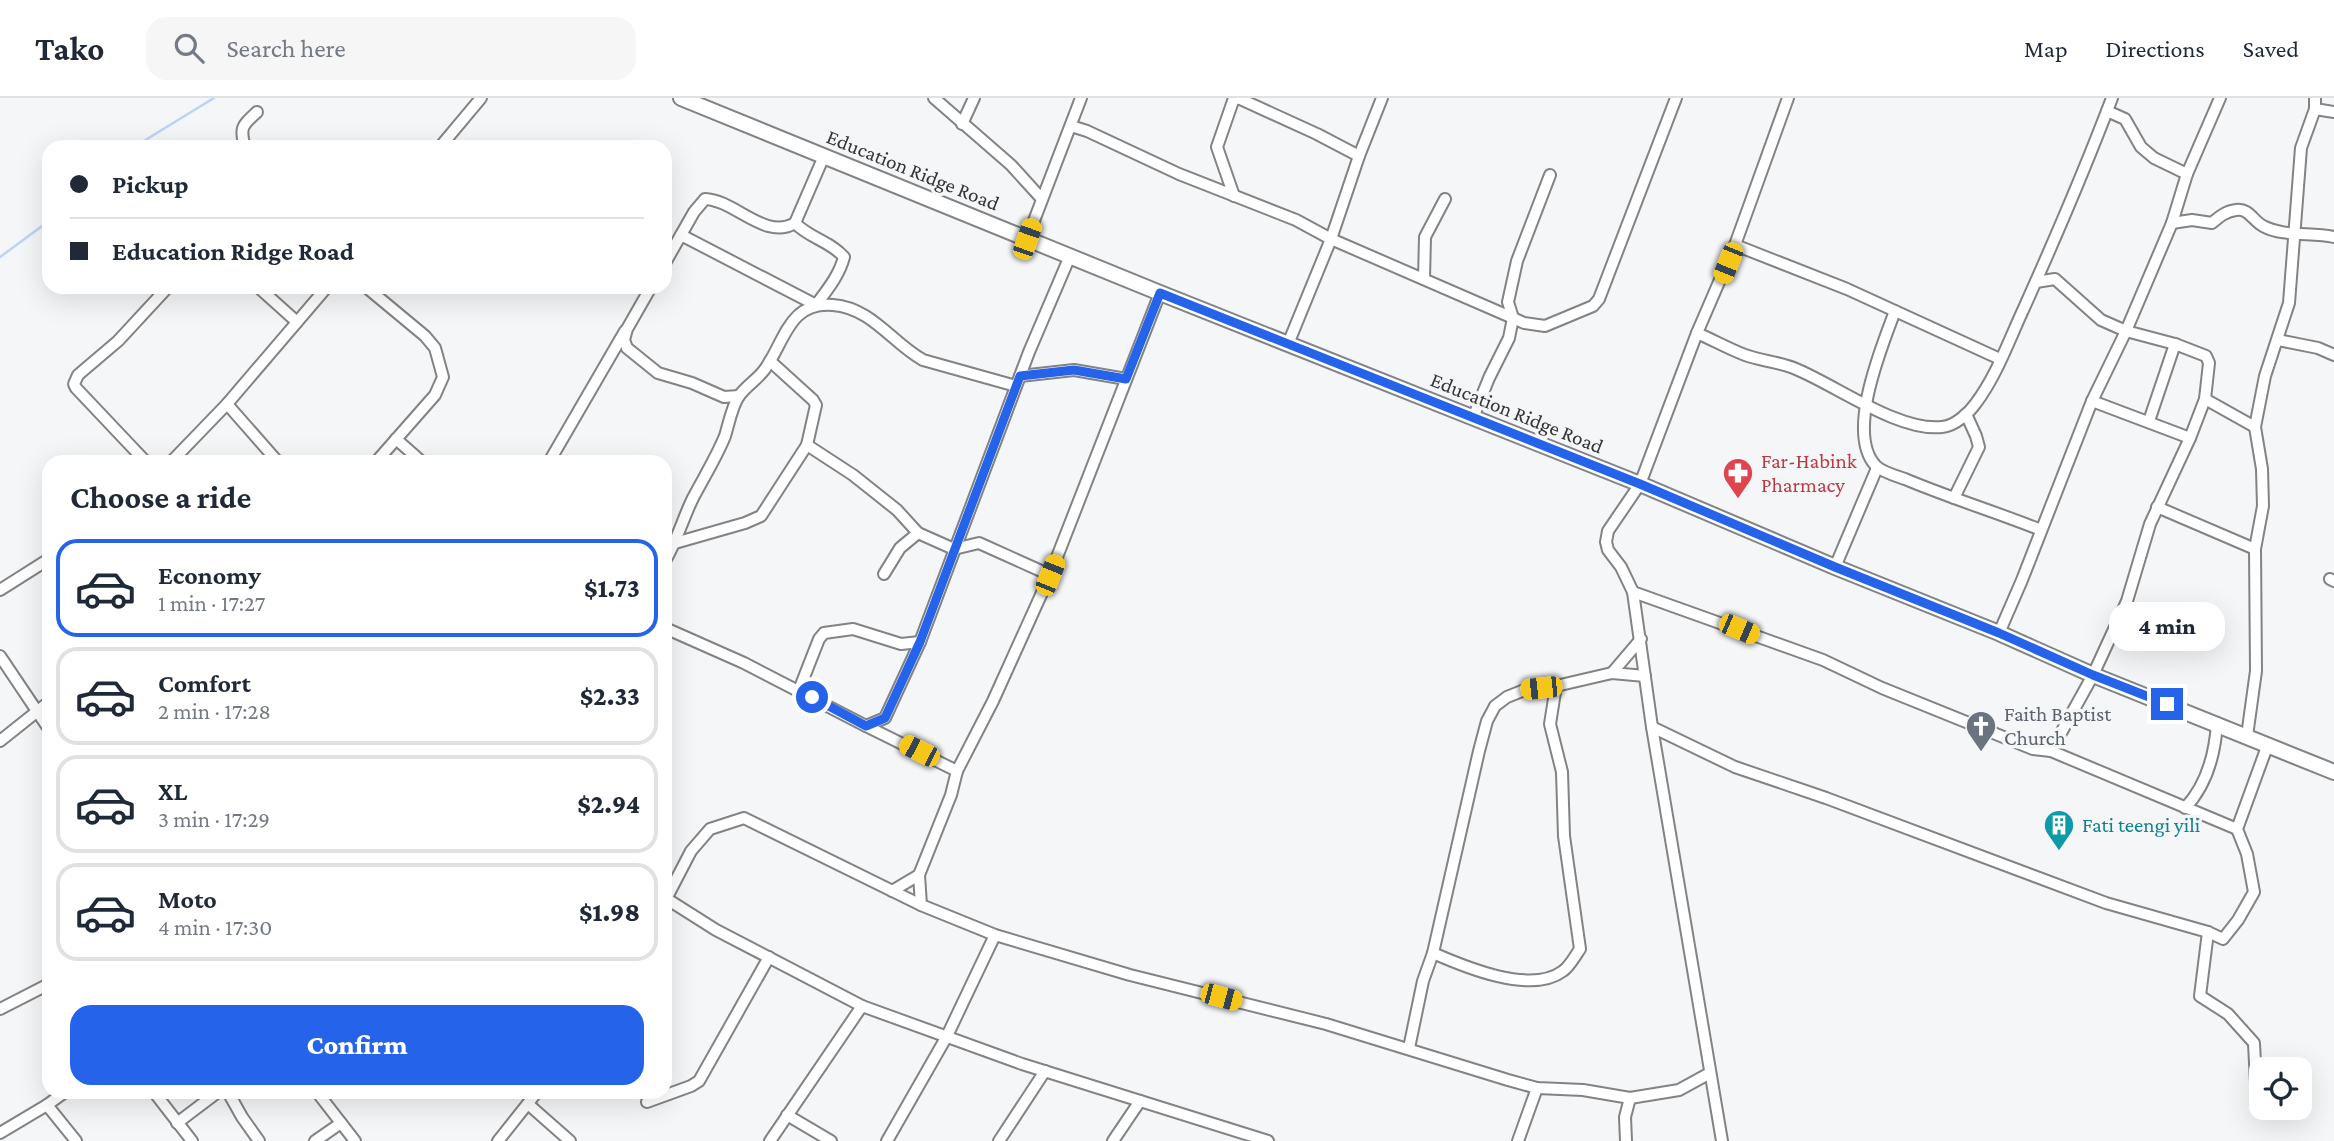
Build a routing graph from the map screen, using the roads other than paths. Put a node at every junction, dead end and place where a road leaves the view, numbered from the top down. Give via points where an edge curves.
1 (481, 98) edge
2 (934, 98) edge
3 (974, 98) edge
4 (1081, 98) edge
5 (1237, 98) edge
6 (1382, 98) edge
7 (1676, 98) edge
8 (1788, 98) edge
9 (2112, 98) edge
10 (2220, 98) edge
11 (686, 99) edge
12 (2315, 104) edge
13 (2107, 111) junction
14 (257, 112) dead end
15 (2334, 112) edge
16 (962, 124) junction
17 (1071, 126) junction
18 (243, 140) edge
19 (446, 140) edge
20 (824, 156) junction
21 (1359, 156) junction
22 (2188, 174) junction
23 (1550, 175) dead end
24 (1234, 196) junction
25 (1041, 198) junction
26 (1445, 199) dead end
27 (795, 223) junction
28 (2172, 223) junction
29 (2295, 234) junction
30 (681, 235) junction
31 (2334, 237) edge
32 (1027, 239) junction
33 (1331, 239) junction
34 (1735, 245) junction
35 (672, 251) edge
36 (1070, 256) junction
37 (2047, 258) junction
38 (1424, 279) junction
39 (2055, 279) junction
40 (2036, 282) junction
41 (1160, 293) junction
42 (162, 294) edge
43 (266, 294) edge
44 (321, 294) edge
45 (374, 294) edge
46 (647, 294) edge
47 (816, 305) junction
48 (1895, 311) junction
49 (1513, 318) junction
50 (297, 322) junction
51 (627, 328) junction
52 (2126, 331) junction
53 (1697, 333) junction
54 (2278, 340) junction
55 (1287, 344) junction
56 (2175, 344) junction
57 (2334, 355) edge
58 (2000, 359) junction
59 (771, 361) junction
60 (1126, 379) junction
61 (1018, 381) junction
62 (739, 396) junction
63 (2205, 399) junction
64 (2092, 401) junction
65 (227, 404) junction
66 (1867, 406) junction
67 (1966, 414) junction
68 (1473, 418) junction
69 (2148, 421) junction
70 (2255, 427) junction
71 (2190, 438) junction
72 (396, 439) junction
73 (807, 445) junction
74 (139, 455) edge
75 (179, 455) edge
76 (272, 455) edge
77 (382, 455) edge
78 (414, 455) edge
79 (553, 455) edge
80 (1877, 468) junction
81 (1640, 484) junction
82 (1954, 498) junction
83 (2157, 507) junction
84 (2041, 530) junction
85 (918, 533) junction
86 (675, 544) junction
87 (672, 549) edge
88 (954, 549) junction
89 (2255, 549) junction
90 (42, 563) edge
91 (1835, 567) junction
92 (884, 574) dead end
93 (1050, 575) junction
94 (0, 590) edge
95 (1633, 592) junction
96 (672, 631) edge
97 (1999, 633) junction
98 (1641, 639) junction
99 (920, 642) junction
100 (0, 656) edge
101 (1612, 673) junction
102 (2093, 675) junction
103 (1645, 676) junction
104 (1556, 686) junction
105 (799, 690) junction
106 (42, 707) edge
107 (36, 712) junction
108 (42, 720) edge
109 (2217, 723) junction
110 (866, 726) junction
111 (1652, 727) junction
112 (2246, 736) junction
113 (0, 741) edge
114 (2268, 744) junction
115 (2051, 751) junction
116 (957, 771) junction
117 (2334, 772) edge
118 (2185, 808) junction
119 (2238, 828) junction
120 (919, 875) junction
121 (672, 888) edge
122 (892, 891) junction
123 (672, 904) edge
124 (920, 905) junction
125 (2208, 932) junction
126 (995, 935) junction
127 (1433, 953) junction
128 (769, 957) junction
129 (42, 988) edge
130 (862, 1006) junction
131 (0, 1009) edge
132 (947, 1037) junction
133 (1409, 1048) junction
134 (2255, 1057) edge
135 (1045, 1071) junction
136 (1710, 1073) junction
137 (1537, 1088) junction
138 (672, 1093) edge
139 (1630, 1098) junction
140 (55, 1099) edge
141 (159, 1099) edge
142 (209, 1099) edge
143 (232, 1099) edge
144 (322, 1099) edge
145 (532, 1099) edge
146 (654, 1099) edge
147 (1140, 1101) junction
148 (646, 1102) dead end
149 (528, 1104) junction
150 (47, 1105) junction
151 (787, 1115) junction
152 (177, 1123) junction
153 (341, 1123) junction
154 (1234, 1129) junction
155 (0, 1133) edge
156 (76, 1141) edge
157 (191, 1141) edge
158 (259, 1141) edge
159 (315, 1141) edge
160 (355, 1141) edge
161 (498, 1141) edge
162 (570, 1141) edge
163 (770, 1141) edge
164 (831, 1141) edge
165 (887, 1141) edge
166 (999, 1141) edge
167 (1113, 1141) edge
168 (1228, 1141) edge
169 (1268, 1141) edge
170 (1518, 1141) edge
171 (1626, 1141) edge
172 (1722, 1141) edge

1 - 19 street
2 - 16 street
3 - 16 street
4 - 17 street
5 - 21 street
5 - 24 street via 1217,147
6 - 21 street
7 - 49 street via 1600,299 1545,326
8 - 34 street
9 - 13 street
10 - 22 street
11 - 20 main road, Education Ridge Road
12 - 15 street
12 - 29 street via 2301,148
13 - 22 street via 2125,119 2141,147 2154,158
13 - 37 street
14 - 18 street via 243,124
16 - 25 street via 1011,165
17 - 24 street
17 - 25 street
20 - 27 street
20 - 32 main road, Education Ridge Road
21 - 33 street
22 - 28 street
23 - 49 street via 1517,261 1508,302
24 - 33 street
25 - 32 street
26 - 38 street via 1425,237
27 - 30 street via 786,228 773,226 705,199
27 - 47 street via 844,257
28 - 29 street via 2212,223 2238,209 2263,226
28 - 52 street
29 - 31 street
29 - 54 street via 2289,303
30 - 35 street
30 - 47 street
32 - 36 main road, Education Ridge Road
33 - 38 street
33 - 55 street
34 - 48 street
34 - 53 street
36 - 41 main road, Education Ridge Road
36 - 61 street
37 - 39 street
37 - 40 street
38 - 49 street
39 - 40 street
39 - 52 street via 2101,320
40 - 58 street
41 - 55 main road, Education Ridge Road
41 - 60 street
42 - 74 street via 74,384
43 - 50 street
44 - 50 street
45 - 72 street via 435,348 443,377 435,395
46 - 51 street
47 - 59 street via 795,319
47 - 61 street via 859,312 923,360
48 - 58 street
48 - 66 street via 1869,384
49 - 68 street via 1509,338
50 - 65 street
51 - 62 street via 627,348 658,373 724,397
51 - 79 street
52 - 56 street
52 - 64 street
53 - 66 street via 1744,355 1783,363
53 - 81 street
54 - 57 street
54 - 70 street
55 - 68 main road, Education Ridge Road
56 - 63 street via 2206,356
56 - 69 street
58 - 67 street
59 - 62 street
59 - 73 street via 814,400
60 - 61 street via 1074,370
60 - 93 street
61 - 88 street
62 - 86 street
63 - 70 street
63 - 71 street
64 - 69 street
64 - 84 street
65 - 75 street
65 - 76 street
66 - 67 street via 1927,427 1946,427
66 - 80 street via 1866,449
67 - 82 street via 1979,447
68 - 81 main road, Education Ridge Road
69 - 71 street
70 - 89 street via 2263,506
71 - 83 street
72 - 77 street
72 - 78 street
73 - 85 street via 853,475
73 - 86 street via 761,516
80 - 82 street
80 - 91 street
81 - 91 main road, Education Ridge Road
81 - 95 street via 1608,530 1606,542
82 - 84 street
83 - 89 street
83 - 102 street via 2127,601
84 - 97 street
85 - 88 street
85 - 92 street via 900,548
86 - 87 street
88 - 93 street via 979,543
88 - 99 street
89 - 112 street via 2256,671
90 - 94 street
91 - 97 main road, Education Ridge Road
93 - 116 street
95 - 98 street
95 - 115 street via 1823,660 2033,749
96 - 105 street
97 - 102 main road, Education Ridge Road
98 - 101 street
98 - 103 street
99 - 105 street via 901,644 853,629 824,633
99 - 110 street via 885,718
100 - 107 street
101 - 103 street
101 - 104 street
102 - 109 main road, Education Ridge Road
102 - 115 street
103 - 111 street
104 - 127 street via 1507,696 1487,721
104 - 127 street via 1550,724 1562,772 1564,836 1580,949 1563,971 1521,981 1481,972
105 - 110 street
106 - 107 street
107 - 108 street
107 - 113 street
109 - 112 main road, Education Ridge Road
109 - 118 street via 2216,747 2199,790
110 - 116 street
111 - 125 street via 1735,766 2106,903
111 - 136 street
112 - 114 main road, Education Ridge Road
114 - 117 main road, Education Ridge Road
114 - 119 street
115 - 118 street
116 - 120 street
118 - 119 street
119 - 125 street via 2255,892 2222,939
120 - 122 street
120 - 124 street
121 - 122 street via 691,851 710,829 744,818
122 - 124 street
123 - 128 street
124 - 126 street
125 - 134 street via 2200,996 2228,1014 2254,1043
126 - 132 street
126 - 133 street
127 - 133 street
128 - 130 street
128 - 138 street via 699,1081
129 - 131 street
130 - 132 street
130 - 151 street
132 - 135 street
132 - 165 street
133 - 137 street
135 - 147 street
135 - 166 street
136 - 139 street via 1679,1090
136 - 172 street
137 - 139 street
137 - 170 street
139 - 171 street
140 - 150 street
141 - 152 street
142 - 152 street
143 - 158 street
144 - 153 street
145 - 149 street
146 - 148 street
147 - 154 street
147 - 167 street
149 - 161 street
149 - 162 street
150 - 155 street
150 - 156 street
151 - 163 street
151 - 164 street
152 - 157 street
153 - 159 street
153 - 160 street
154 - 168 street
154 - 169 street

